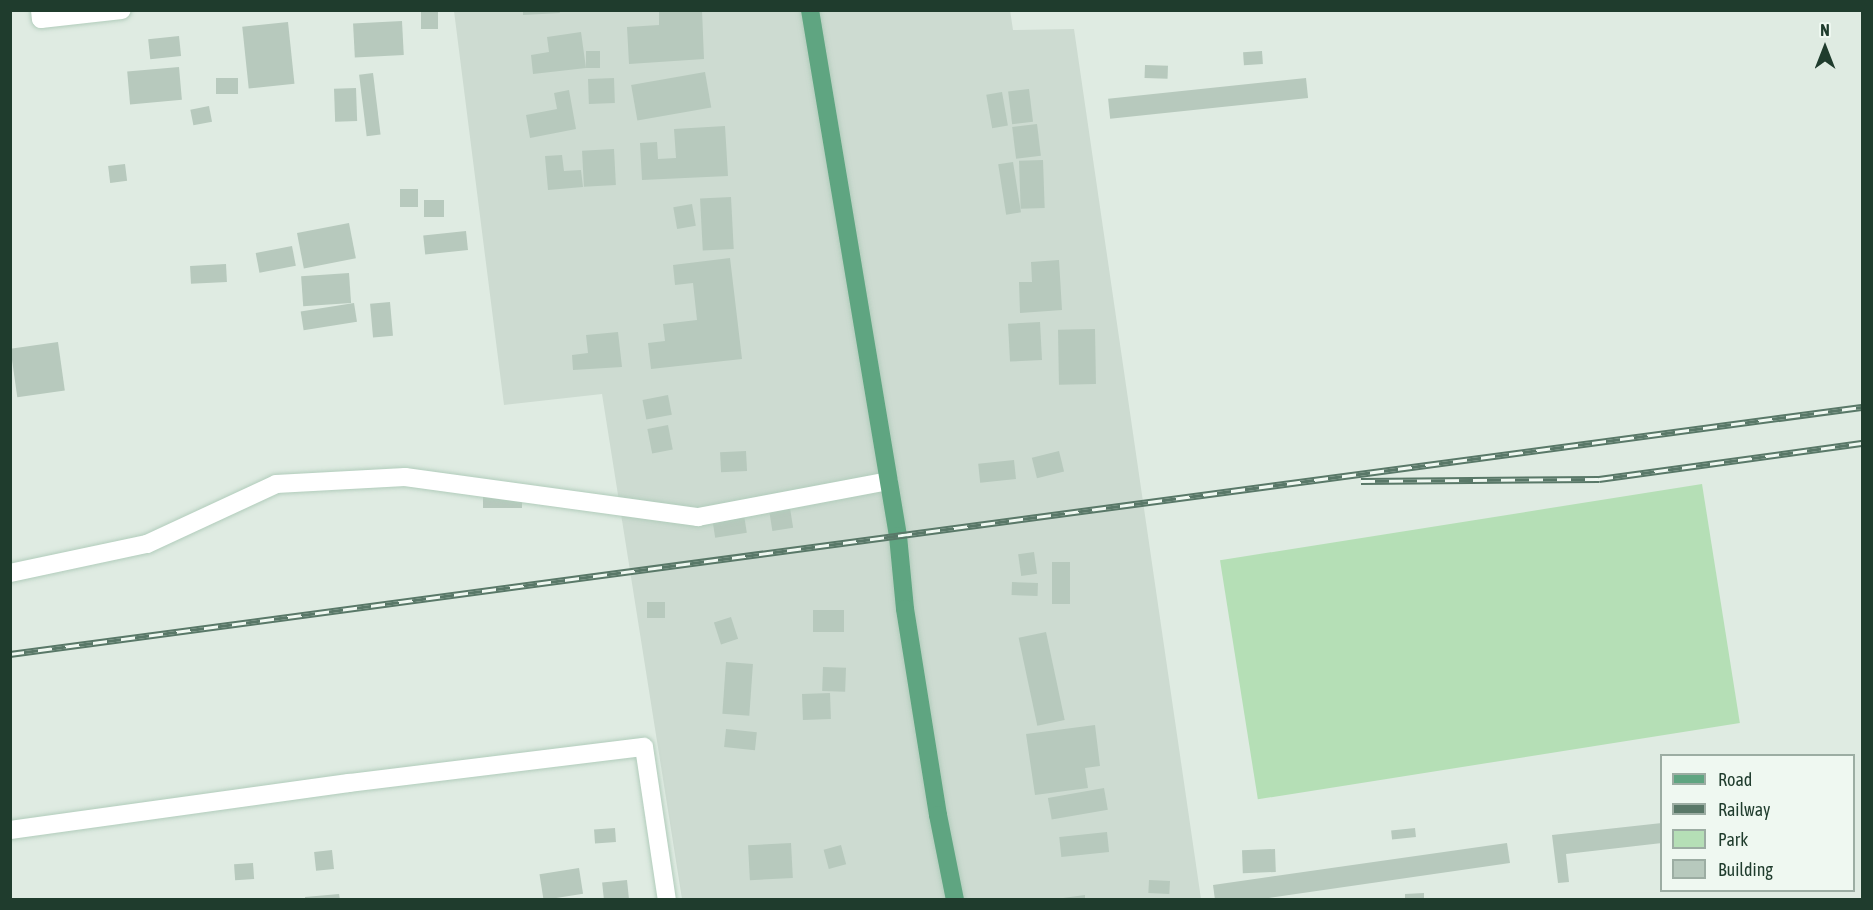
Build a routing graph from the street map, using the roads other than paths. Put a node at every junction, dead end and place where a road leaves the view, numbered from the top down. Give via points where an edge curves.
1 (40, 10) edge
2 (122, 10) edge
3 (810, 10) edge
4 (889, 481) junction
5 (10, 573) edge
6 (10, 830) edge
7 (667, 900) edge
8 (955, 900) edge

1 - 2 street via 41,19
3 - 4 main road
4 - 5 street via 698,517 405,477 276,484 147,544
4 - 8 main road via 905,609
6 - 7 street via 644,747

